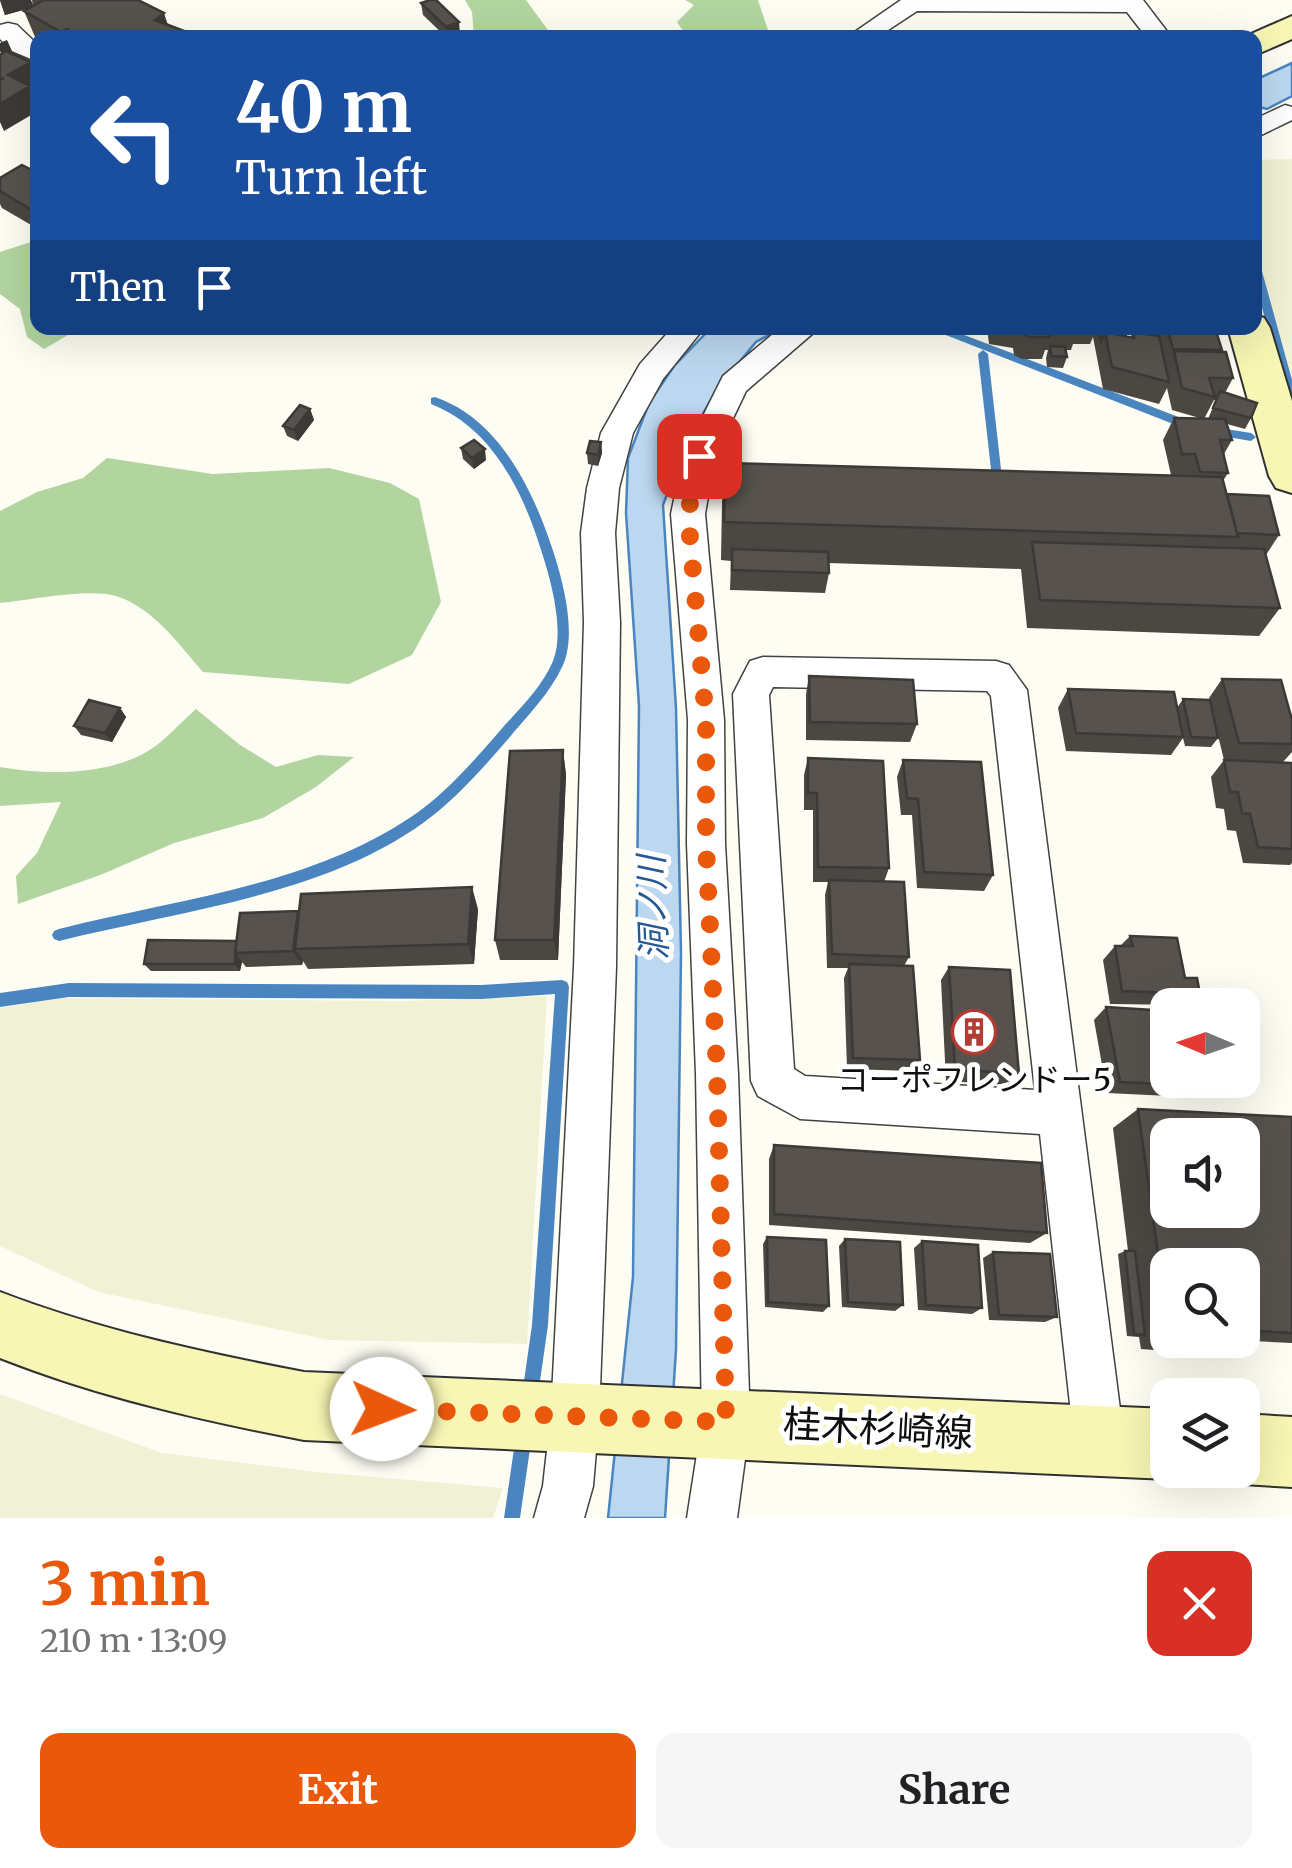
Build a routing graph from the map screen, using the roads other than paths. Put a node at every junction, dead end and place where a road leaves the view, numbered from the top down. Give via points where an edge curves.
1 (913, 2) edge
2 (1132, 2) edge
3 (1292, 26) edge
4 (870, 30) edge
5 (1154, 30) edge
6 (0, 32) edge
7 (1262, 41) edge
8 (30, 51) edge
9 (1285, 113) dead end
10 (1262, 126) edge
11 (684, 335) edge
12 (791, 335) edge
13 (1251, 335) edge
14 (1292, 476) edge
15 (1058, 1112) junction
16 (0, 1324) edge
17 (588, 1416) junction
18 (707, 1421) junction
19 (1099, 1440) junction
20 (1150, 1443) edge
21 (1260, 1450) edge
22 (1292, 1452) edge
23 (559, 1518) edge
24 (712, 1518) edge

1 - 2 street
1 - 4 street
2 - 5 street
3 - 7 street
6 - 8 street via 8,30
9 - 10 street
11 - 17 street via 651,372 617,433 598,532 602,639
12 - 18 street via 734,384 699,456 688,514 706,720 717,1074
13 - 14 street
15 - 15 street via 1009,690 996,676 763,672 751,694 773,1081 800,1097
15 - 19 street
16 - 17 street, 桂木杉崎線 via 87,1356 304,1406
17 - 18 street, 桂木杉崎線
17 - 23 street
18 - 19 street, 桂木杉崎線
18 - 24 street
19 - 20 street, 桂木杉崎線
21 - 22 street

